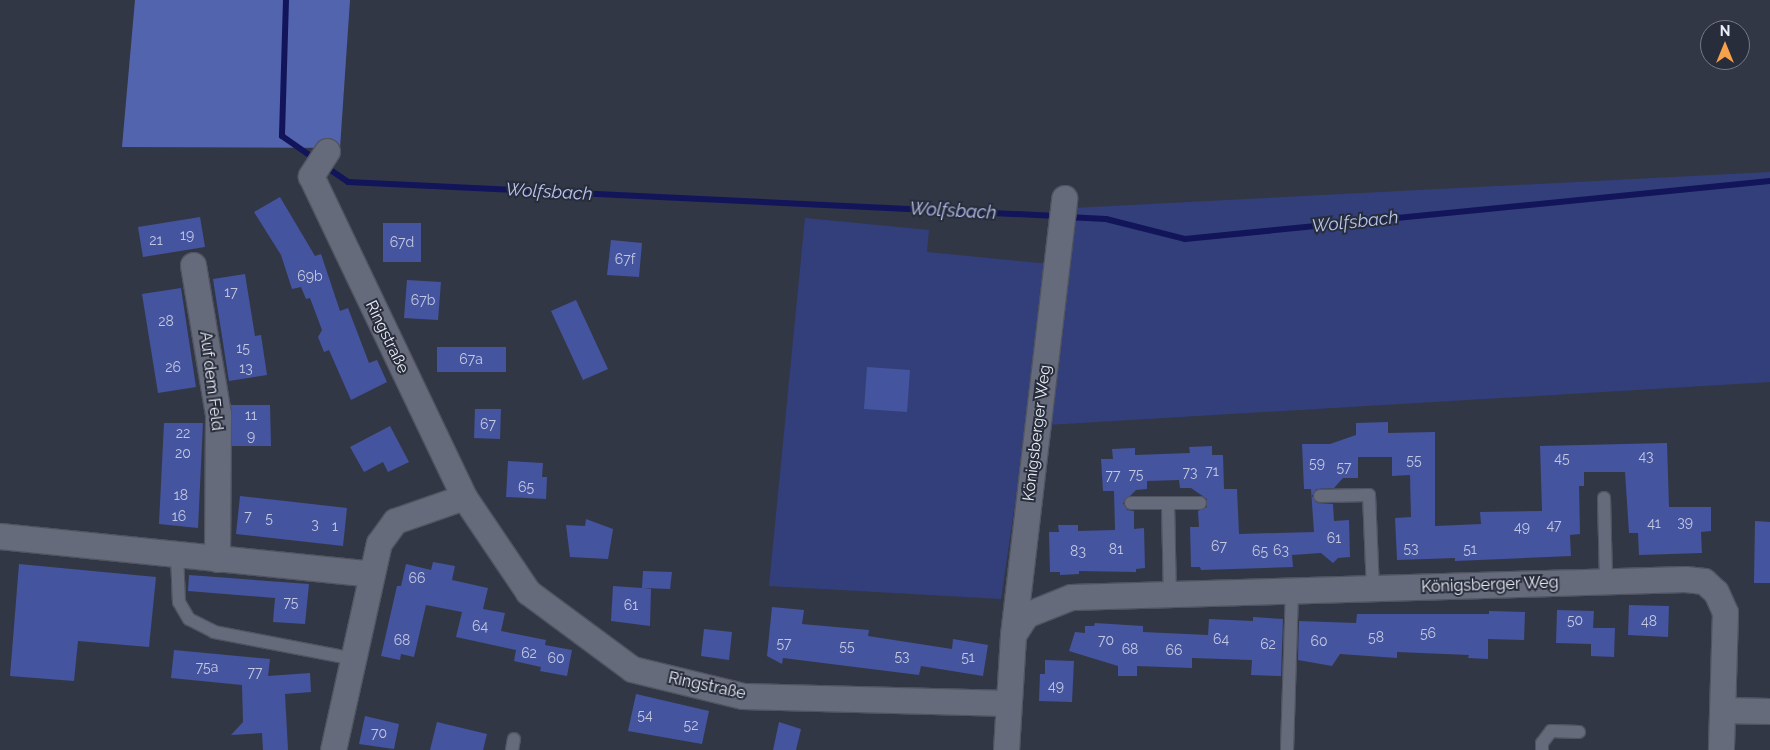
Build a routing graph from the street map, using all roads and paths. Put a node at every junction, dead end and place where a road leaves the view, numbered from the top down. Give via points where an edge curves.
1 (327, 151) dead end
2 (1064, 198) dead end
3 (193, 265) dead end
4 (1320, 496) dead end
5 (464, 497) junction
6 (1604, 498) dead end
7 (1131, 503) dead end
8 (1168, 503) junction
9 (1200, 503) dead end
10 (0, 536) edge
11 (177, 555) junction
12 (217, 559) junction
13 (371, 574) junction
14 (1606, 582) junction
15 (1373, 588) junction
16 (1292, 591) junction
17 (1170, 594) junction
18 (1013, 636) junction
19 (354, 659) junction
20 (1008, 703) junction
21 (1722, 710) junction
22 (1770, 711) edge
23 (1579, 732) dead end
24 (333, 750) edge
25 (1006, 750) edge
26 (1287, 750) edge
27 (1542, 750) edge
28 (1721, 750) edge

1 - 5 street, Ringstraße via 311,176
2 - 18 street, Königsberger Weg
3 - 12 street, Auf dem Feld via 218,414
4 - 15 lane via 1369,495
5 - 13 street via 394,521 379,543
5 - 20 street, Ringstraße via 528,592 632,669 743,696
6 - 14 lane
7 - 8 lane
8 - 9 lane
8 - 17 lane
10 - 11 street
11 - 12 street
11 - 19 lane via 179,602 189,618 214,632
12 - 13 street
13 - 19 street
14 - 15 street, Königsberger Weg
14 - 21 street, Königsberger Weg via 1685,579 1704,582 1716,592 1725,612
15 - 16 street, Königsberger Weg
16 - 17 street, Königsberger Weg
16 - 26 lane
17 - 18 street, Königsberger Weg via 1071,597 1026,615
18 - 20 street, Königsberger Weg
19 - 24 street
20 - 25 street
21 - 22 street
21 - 28 street, Königsberger Weg
23 - 27 lane via 1551,731 1542,743

